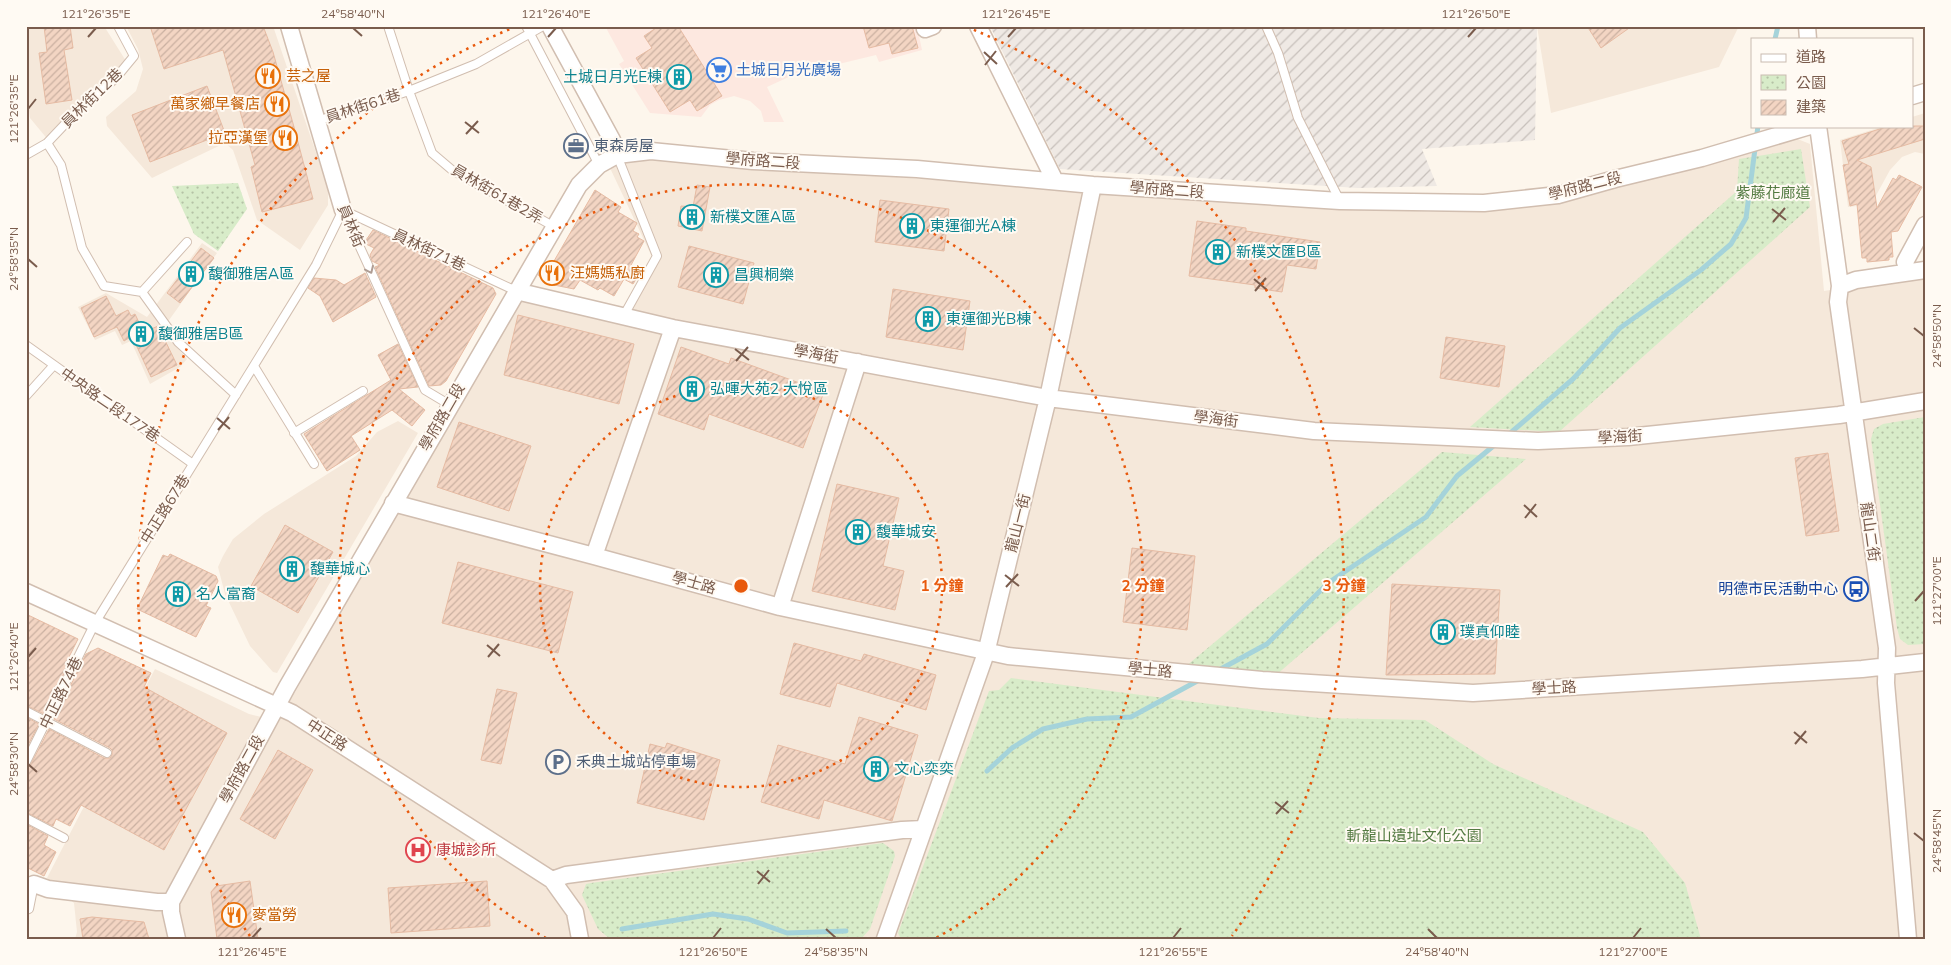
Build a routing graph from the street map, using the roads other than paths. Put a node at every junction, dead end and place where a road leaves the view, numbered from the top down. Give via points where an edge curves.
1 (118, 26) edge
2 (289, 26) edge
3 (388, 26) edge
4 (526, 26) edge
5 (543, 26) edge
6 (550, 26) edge
7 (978, 26) edge
8 (1266, 26) edge
9 (530, 34) junction
10 (409, 91) junction
11 (317, 121) junction
12 (1803, 128) edge
13 (1818, 128) edge
14 (46, 143) junction
15 (26, 155) edge
16 (617, 155) junction
17 (600, 165) junction
18 (1055, 181) junction
19 (1093, 185) junction
20 (1340, 201) junction
21 (343, 210) junction
22 (1925, 225) edge
23 (553, 226) junction
24 (187, 242) dead end
25 (1905, 262) dead end
26 (1925, 270) edge
27 (1840, 286) junction
28 (516, 291) junction
29 (142, 292) junction
30 (623, 317) junction
31 (673, 328) junction
32 (26, 345) edge
33 (858, 362) junction
34 (54, 365) junction
35 (254, 366) junction
36 (363, 391) dead end
37 (236, 395) junction
38 (26, 396) edge
39 (1048, 398) junction
40 (1925, 401) edge
41 (450, 405) junction
42 (1854, 413) junction
43 (294, 433) junction
44 (193, 464) junction
45 (314, 464) dead end
46 (393, 503) junction
47 (594, 556) junction
48 (26, 592) edge
49 (780, 607) junction
50 (95, 623) junction
51 (986, 652) junction
52 (1925, 662) edge
53 (1887, 666) junction
54 (276, 706) junction
55 (26, 711) edge
56 (47, 722) junction
57 (107, 753) dead end
58 (26, 762) edge
59 (26, 818) edge
60 (923, 830) junction
61 (64, 838) dead end
62 (552, 880) junction
63 (30, 882) edge
64 (171, 902) junction
65 (26, 910) edge
66 (177, 939) edge
67 (580, 939) edge
68 (885, 939) edge
69 (1908, 939) edge

1 - 14 lane, 員林街12巷 via 134,56 115,79 85,103
2 - 11 street, 員林街
3 - 10 lane, 員林街61巷2弄
4 - 9 lane
5 - 9 lane
6 - 16 street
7 - 18 street
8 - 20 lane via 1298,118
9 - 10 lane via 476,64
9 - 17 lane
10 - 11 lane, 員林街61巷
10 - 23 lane, 員林街61巷2弄 via 432,153 452,170
11 - 21 street, 員林街
12 - 20 street, 學府路二段 via 1558,195 1484,203
13 - 27 street, 龍山二街
14 - 15 lane
14 - 29 lane via 61,165 82,248 104,286
16 - 17 street, 學府路二段
16 - 18 street, 學府路二段 via 651,151
16 - 30 lane via 657,256
17 - 23 street, 學府路二段 via 578,185
18 - 19 street, 學府路二段
19 - 20 street, 學府路二段
19 - 39 street, 龍山一街
21 - 28 lane, 員林街71巷
21 - 35 lane, 中正路67巷 via 316,265
21 -> 41 lane, 員林街 via 425,390
22 - 25 street
23 - 28 street, 學府路二段
24 - 29 lane
26 - 27 street via 1856,280
27 - 42 street, 龍山二街 via 1838,302
28 - 30 street, 學海街
28 - 41 street, 學府路二段
29 - 37 lane via 178,342
30 - 31 street, 學海街
31 - 33 street, 學海街
31 - 47 street
32 - 34 lane, 中央路二段177巷
33 - 39 street, 學海街
33 - 49 street
34 - 38 lane
34 - 44 lane, 中央路二段177巷
35 - 37 lane, 中正路67巷
35 - 43 lane
36 - 43 lane
37 - 44 lane, 中正路67巷
39 - 42 street, 學海街 via 1314,431 1538,440 1628,438
39 - 51 street, 龍山一街
40 - 42 street, 學海街
41 - 46 street, 學府路二段
42 - 53 street, 龍山二街
43 - 45 lane
44 - 50 lane, 中正路67巷
46 - 47 street, 學士路
46 - 54 street, 學府路二段
47 - 49 street, 學士路
48 - 50 street, 中正路
49 - 51 street, 學士路
50 - 54 street, 中正路
50 - 56 lane, 中正路74巷
51 - 53 street, 學士路 via 1262,680 1473,693
51 - 60 street, 龍山一街
52 - 53 street, 學士路
53 - 69 street, 龍山二街
54 - 62 street, 中正路 via 292,713
54 - 64 street, 學府路二段
55 - 56 lane
56 - 57 lane
56 - 58 lane, 中正路74巷
59 - 61 lane
60 - 62 street via 892,831 566,875
60 - 68 street, 龍山一街
62 - 67 street, 中正路 via 575,912
63 - 64 street via 48,889
63 - 65 lane via 31,902
64 - 66 street

